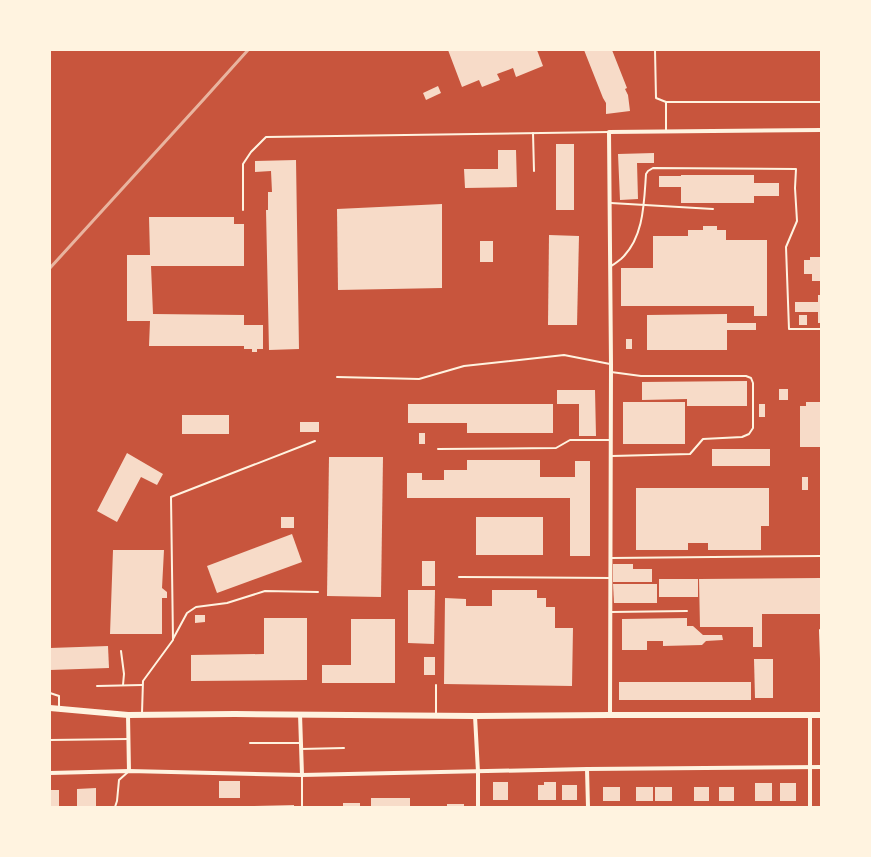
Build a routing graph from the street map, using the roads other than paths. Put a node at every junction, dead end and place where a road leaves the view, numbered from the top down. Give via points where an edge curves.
1 (655, 50) edge
2 (666, 102) junction
3 (821, 102) edge
4 (821, 130) edge
5 (666, 131) junction
6 (609, 132) junction
7 (533, 133) junction
8 (534, 171) dead end
9 (609, 203) junction
10 (644, 204) junction
11 (713, 209) dead end
12 (243, 210) dead end
13 (610, 267) junction
14 (821, 329) edge
15 (611, 364) junction
16 (611, 372) junction
17 (337, 376) dead end
18 (611, 440) junction
19 (315, 441) dead end
20 (438, 449) dead end
21 (611, 456) junction
22 (821, 556) edge
23 (610, 558) junction
24 (459, 577) dead end
25 (610, 578) junction
26 (318, 592) dead end
27 (687, 611) dead end
28 (610, 612) junction
29 (820, 630) edge
30 (173, 640) junction
31 (121, 651) dead end
32 (821, 659) edge
33 (123, 685) junction
34 (143, 685) junction
35 (436, 685) dead end
36 (97, 686) dead end
37 (50, 693) edge
38 (50, 708) edge
39 (59, 709) junction
40 (142, 714) junction
41 (300, 714) junction
42 (128, 715) junction
43 (610, 715) junction
44 (810, 715) junction
45 (821, 715) edge
46 (436, 716) junction
47 (475, 716) junction
48 (129, 739) junction
49 (50, 740) edge
50 (250, 743) dead end
51 (301, 743) junction
52 (301, 748) junction
53 (344, 748) dead end
54 (810, 768) junction
55 (821, 768) edge
56 (587, 770) junction
57 (129, 771) junction
58 (478, 772) junction
59 (50, 773) edge
60 (302, 775) junction
61 (115, 807) edge
62 (302, 807) edge
63 (478, 807) edge
64 (588, 807) edge
65 (810, 807) edge

1 - 2 lane via 656,98
2 - 3 lane
2 - 5 lane
4 - 5 street
5 - 6 street
6 - 7 lane
6 - 9 street
7 - 8 lane
7 - 12 lane via 266,137 243,164
9 - 10 lane
9 - 13 street
10 - 11 lane
10 - 13 lane via 634,243 622,258
10 - 14 lane via 646,174 653,168 796,169 797,220 786,246 789,329
13 - 15 street
15 - 16 street
15 - 17 lane via 564,355 464,366 419,379
16 - 18 street
16 - 21 lane via 641,376 746,376 751,378 753,383 753,428 749,434 742,437 703,439 690,454
18 - 20 lane via 570,440 556,448
18 - 21 street
19 - 30 lane via 171,497
21 - 23 street
22 - 23 lane
23 - 25 street
24 - 25 lane
25 - 28 street
26 - 30 lane via 265,591 227,603 196,607 187,613
27 - 28 lane
28 - 43 street
29 - 32 lane
30 - 34 lane via 143,681
31 - 33 lane
33 - 34 lane
33 - 36 lane
34 - 40 lane
35 - 46 lane
37 - 39 lane via 59,696
38 - 39 main road
39 - 42 main road
40 - 41 main road
40 - 42 main road
41 - 46 main road
41 - 51 street
42 - 48 street
43 - 44 main road
43 - 47 main road
44 - 45 main road
44 - 54 street
46 - 47 main road
47 - 58 street
48 - 49 lane
48 - 57 street
50 - 51 lane
51 - 52 street
52 - 53 lane
52 - 60 street
54 - 55 street
54 - 56 street
54 - 65 street
56 - 58 street
56 - 64 street
57 - 59 street
57 - 60 street
57 - 61 lane via 119,780
58 - 60 street
58 - 63 street
60 - 62 lane

